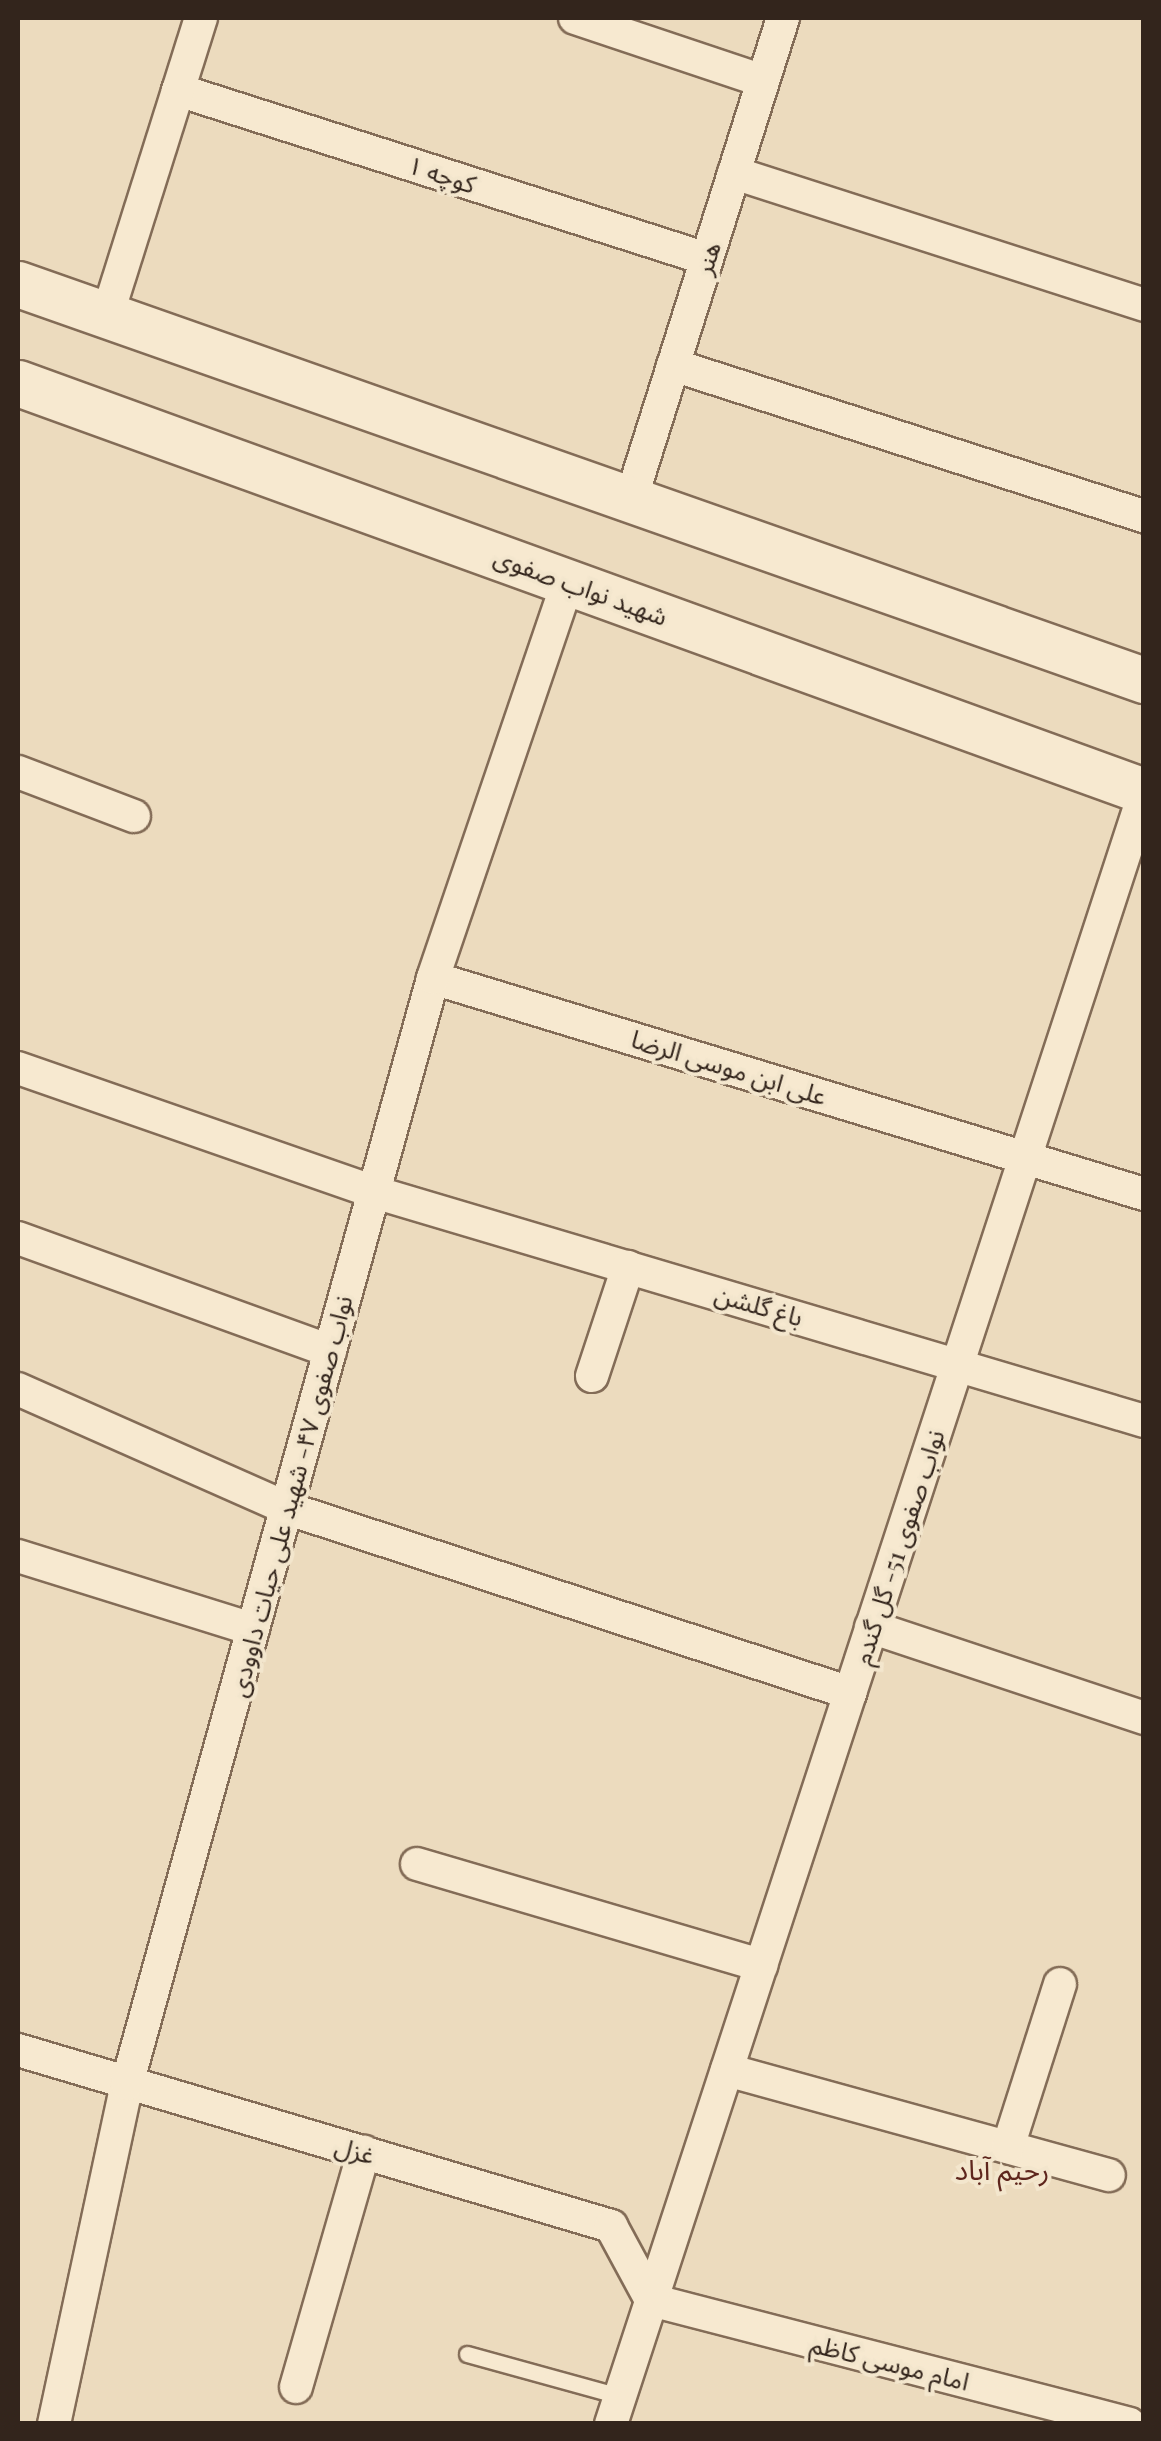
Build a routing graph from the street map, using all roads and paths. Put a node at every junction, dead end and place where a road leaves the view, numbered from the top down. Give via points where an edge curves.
1 (576, 18) edge
2 (783, 18) edge
3 (190, 20) edge
4 (763, 81) junction
5 (178, 90) junction
6 (734, 173) junction
7 (706, 259) junction
8 (18, 284) edge
9 (1144, 305) edge
10 (107, 316) junction
11 (673, 365) junction
12 (18, 383) edge
13 (631, 499) junction
14 (1144, 516) edge
15 (568, 582) junction
16 (1144, 680) edge
17 (18, 772) edge
18 (1144, 792) edge
19 (134, 816) dead end
20 (433, 978) junction
21 (18, 1068) edge
22 (1025, 1156) junction
23 (374, 1192) junction
24 (1144, 1194) edge
25 (18, 1238) edge
26 (628, 1267) junction
27 (330, 1352) junction
28 (958, 1364) junction
29 (592, 1376) dead end
30 (18, 1389) edge
31 (1144, 1421) edge
32 (286, 1508) junction
33 (18, 1556) edge
34 (871, 1627) junction
35 (253, 1629) junction
36 (850, 1693) junction
37 (1144, 1718) edge
38 (417, 1864) dead end
39 (761, 1965) junction
40 (1060, 1984) dead end
41 (18, 2050) edge
42 (727, 2070) junction
43 (127, 2084) junction
44 (1008, 2148) junction
45 (364, 2152) junction
46 (1109, 2175) dead end
47 (652, 2300) junction
48 (467, 2354) dead end
49 (296, 2387) dead end
50 (616, 2410) edge
51 (54, 2424) edge
52 (1129, 2424) edge

1 - 4 street
2 - 4 street, هنر
3 - 5 street
4 - 6 street, هنر
5 - 7 street, کوچه ۱
5 - 10 street
6 - 7 street, هنر
6 - 9 street
7 - 11 street, هنر
8 - 10 main road
10 - 13 main road
11 - 13 street, هنر
11 - 14 street
12 - 15 main road, شهید نواب صفوی
13 - 16 main road
15 - 18 main road, شهید نواب صفوی
15 - 20 street, نواب صفوی ۴۷- شهید علی حیات داوودی
17 - 19 street
18 - 22 street, نواب صفوی 51- گل گندم
20 - 22 street, علی ابن موسی الرضا
20 - 23 street, نواب صفوی ۴۷- شهید علی حیات داوودی
21 - 23 street, باغ گلشن
22 - 24 street, علی ابن موسی الرضا
22 - 28 street, نواب صفوی 51- گل گندم
23 - 26 street, باغ گلشن
23 - 27 street, نواب صفوی ۴۷- شهید علی حیات داوودی
25 - 27 street
26 - 28 street, باغ گلشن
26 - 29 street
27 - 32 street, نواب صفوی ۴۷- شهید علی حیات داوودی
28 - 31 street, باغ گلشن
28 - 34 street, نواب صفوی 51- گل گندم
30 - 32 street
32 - 35 street, نواب صفوی ۴۷- شهید علی حیات داوودی
32 - 36 street
33 - 35 street
34 - 36 street, نواب صفوی 51- گل گندم
34 - 37 street
35 - 43 street, نواب صفوی ۴۷- شهید علی حیات داوودی
36 - 39 street, نواب صفوی 51- گل گندم
38 - 39 street
39 - 42 street, نواب صفوی 51- گل گندم
40 - 44 street
41 - 43 street, غزل
42 - 44 street
42 - 47 street, نواب صفوی 51- گل گندم
43 - 45 street, غزل
43 - 51 street, نواب صفوی ۴۷- شهید علی حیات داوودی
44 - 46 street
45 - 47 street, غزل via 611,2226
45 - 49 street
47 - 50 street, نواب صفوی 51- گل گندم
47 - 52 street, امام موسی کاظم
48 - 50 lane

